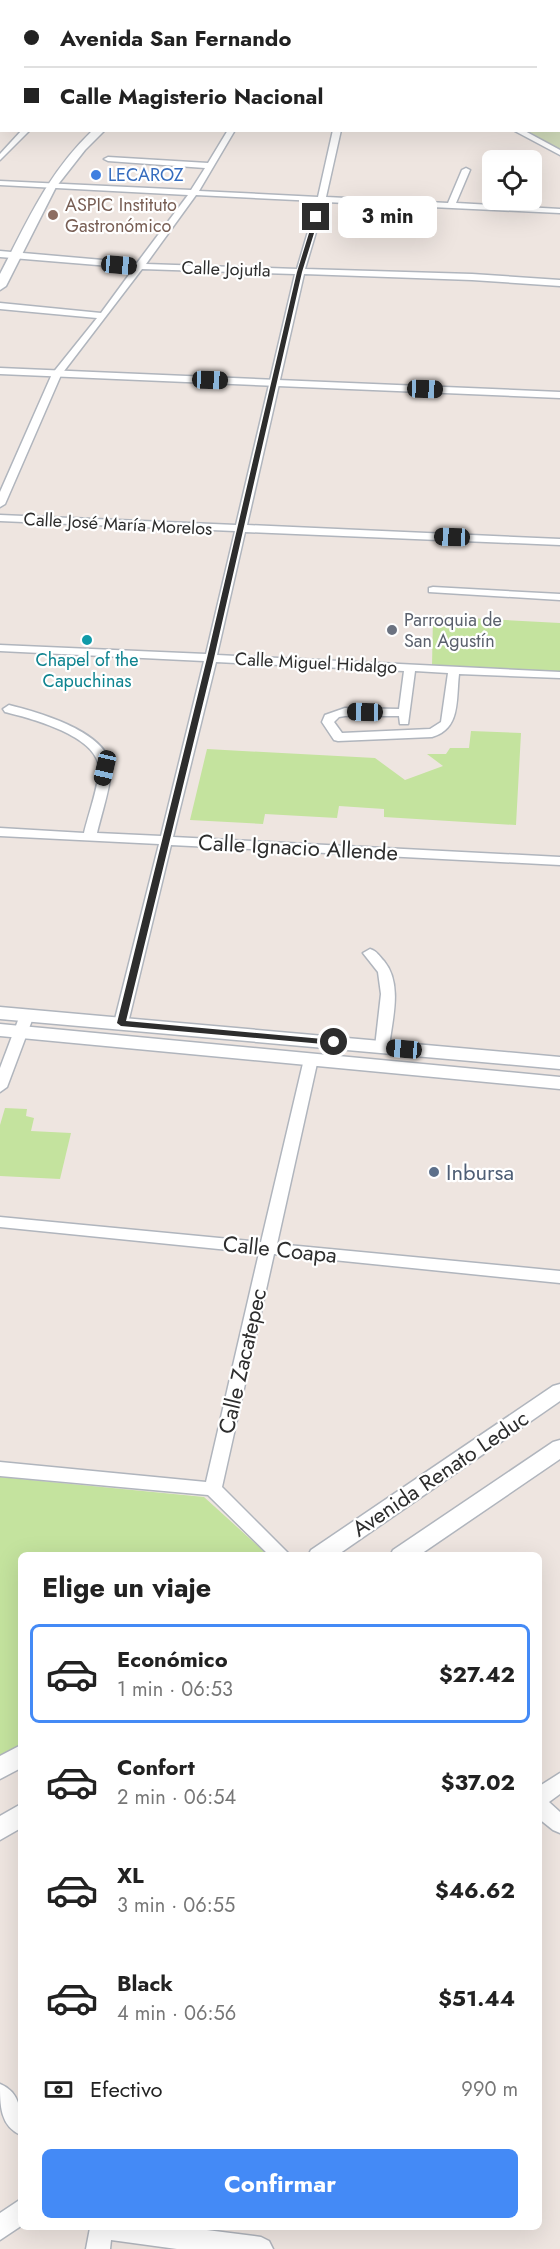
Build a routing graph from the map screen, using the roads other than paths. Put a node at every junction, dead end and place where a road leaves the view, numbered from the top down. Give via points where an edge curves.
1 (25, 132) edge
2 (85, 132) edge
3 (98, 132) edge
4 (231, 132) edge
5 (337, 132) edge
6 (520, 132) edge
7 (560, 153) edge
8 (0, 158) edge
9 (108, 159) dead end
10 (210, 166) junction
11 (466, 171) dead end
12 (0, 178) edge
13 (0, 183) edge
14 (44, 185) junction
15 (194, 192) junction
16 (322, 198) junction
17 (452, 204) junction
18 (560, 211) edge
19 (2, 252) edge
20 (16, 255) junction
21 (140, 267) junction
22 (300, 272) junction
23 (560, 283) edge
24 (0, 285) edge
25 (0, 306) edge
26 (103, 316) junction
27 (0, 370) edge
28 (57, 374) junction
29 (275, 382) junction
30 (560, 394) edge
31 (0, 504) edge
32 (0, 518) edge
33 (240, 529) junction
34 (560, 542) edge
35 (433, 590) dead end
36 (560, 597) edge
37 (0, 648) edge
38 (211, 658) junction
39 (410, 668) junction
40 (454, 669) junction
41 (560, 675) edge
42 (9, 709) dead end
43 (405, 713) junction
44 (403, 733) junction
45 (0, 832) edge
46 (90, 836) junction
47 (166, 840) junction
48 (560, 861) edge
49 (370, 953) dead end
50 (0, 1013) edge
51 (121, 1023) junction
52 (24, 1024) junction
53 (0, 1030) edge
54 (382, 1047) junction
55 (311, 1059) junction
56 (560, 1063) edge
57 (560, 1083) edge
58 (0, 1087) edge
59 (0, 1222) edge
60 (268, 1248) junction
61 (560, 1277) edge
62 (560, 1391) edge
63 (560, 1448) edge
64 (0, 1468) edge
65 (213, 1488) junction
66 (278, 1552) edge
67 (325, 1552) edge
68 (407, 1552) edge
69 (18, 1757) edge
70 (0, 1769) edge
71 (560, 1782) edge
72 (542, 1796) edge
73 (542, 1808) edge
74 (18, 1817) edge
75 (560, 1824) edge
76 (0, 1829) edge
77 (0, 2095) edge
78 (18, 2120) edge
79 (18, 2213) edge
80 (0, 2228) edge
81 (102, 2230) edge
82 (124, 2230) edge
83 (98, 2249) edge
84 (261, 2249) edge

1 - 8 street
2 - 14 main road via 69,147
3 - 14 main road
4 - 10 street
5 - 16 street
6 - 7 street
9 - 10 street
10 - 15 street
11 - 17 street
12 - 14 street
13 - 14 street
14 - 15 street
14 - 20 main road
15 - 16 street
15 - 21 street
16 - 17 street
16 - 22 street
17 - 18 street
19 - 20 street, Calle Jojutla
20 - 21 street, Calle Jojutla
20 - 24 main road
21 - 22 street, Calle Jojutla
21 - 26 street
22 - 23 street, Calle Jojutla
22 - 29 street
25 - 26 street
26 - 28 street
27 - 28 street
28 - 29 street
28 - 31 street
29 - 30 street
29 - 33 street
32 - 33 street, Calle José María Morelos
33 - 34 street, Calle José María Morelos
33 - 38 street
35 - 36 street
37 - 38 street, Calle Miguel Hidalgo
38 - 39 street, Calle Miguel Hidalgo
38 - 47 street
39 - 40 street, Calle Miguel Hidalgo
39 - 43 street
40 - 41 street, Calle Miguel Hidalgo
40 - 44 street via 447,723 432,732
42 - 46 street via 45,717 92,746 103,759 105,768
43 - 44 street
43 - 44 street via 345,712 335,714 328,722 338,737
45 - 46 street, Calle Ignacio Allende
46 - 47 street, Calle Ignacio Allende
47 - 48 street, Calle Ignacio Allende
47 - 51 street
49 - 54 street via 385,971 388,994
50 - 52 main road
51 - 52 main road
51 - 54 main road
52 - 53 main road
52 - 55 main road
52 - 58 street
54 - 56 main road
55 - 57 main road
55 - 60 street, Calle Zacatepec
59 - 60 street, Calle Coapa
60 - 61 street, Calle Coapa
60 - 65 street, Calle Zacatepec
62 - 67 street, Avenida Renato Leduc
63 - 68 street, Avenida Renato Leduc
64 - 65 street
65 - 66 street
69 - 70 street
71 - 72 street
73 - 75 street
74 - 76 street
77 - 78 street
79 - 80 street
81 - 83 street
82 - 84 street

